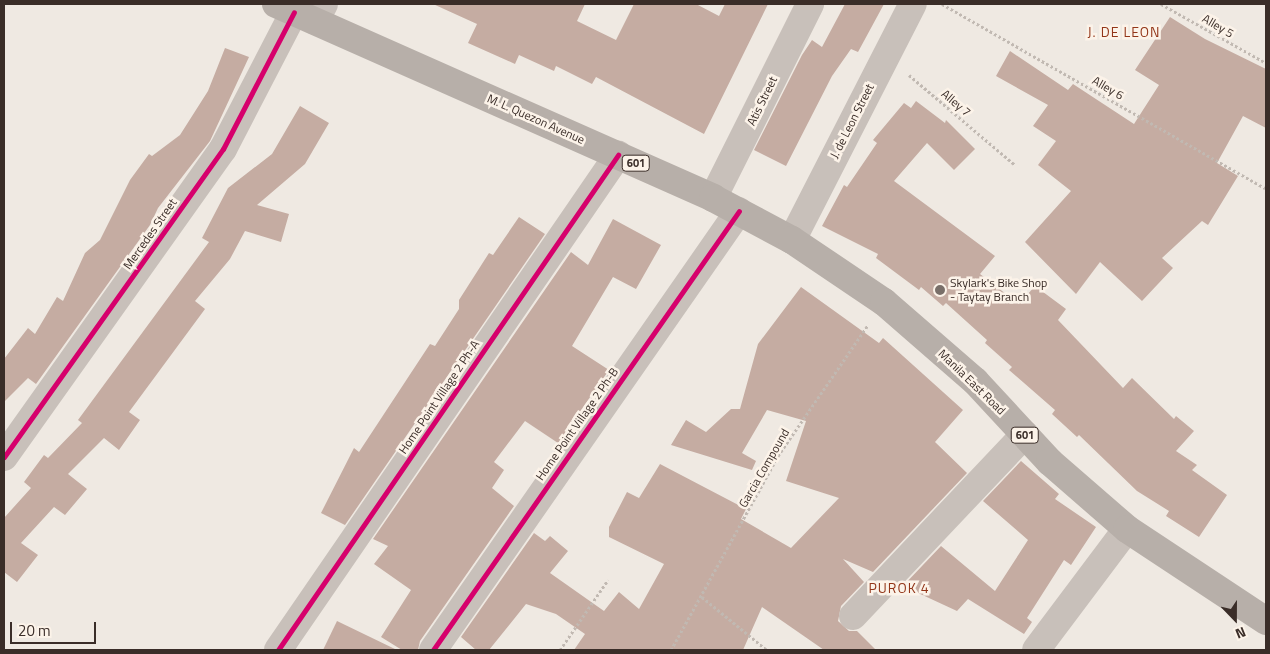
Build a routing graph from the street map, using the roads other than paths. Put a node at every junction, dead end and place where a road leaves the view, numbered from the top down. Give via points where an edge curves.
1 (810, 4) edge
2 (913, 4) edge
3 (302, 10) edge
4 (618, 155) junction
5 (713, 198) junction
6 (739, 211) junction
7 (792, 240) junction
8 (1024, 434) junction
9 (4, 457) edge
10 (1127, 529) junction
11 (853, 616) dead end
12 (1266, 621) edge
13 (278, 650) edge
14 (433, 650) edge
15 (1036, 650) edge

1 - 5 street, Atis Street
2 - 7 street, J. de Leon Street
3 - 4 main road, M. L. Quezon Avenue / 601
3 - 9 street, Mercedes Street via 223,149
4 - 5 main road, M. L. Quezon Avenue / 601
4 - 13 street, Home Point Village 2 Ph-A
5 - 6 main road, M. L. Quezon Avenue / 601
6 - 7 main road, M. L. Quezon Avenue / 601
6 - 14 street, Home Point Village 2 Ph-B
7 - 8 main road, Manila East Road / 601 via 884,302 975,381
8 - 10 main road, Manila East Road / 601 via 1050,462
8 - 11 street
10 - 12 main road, Manila East Road / 601
10 - 15 street

